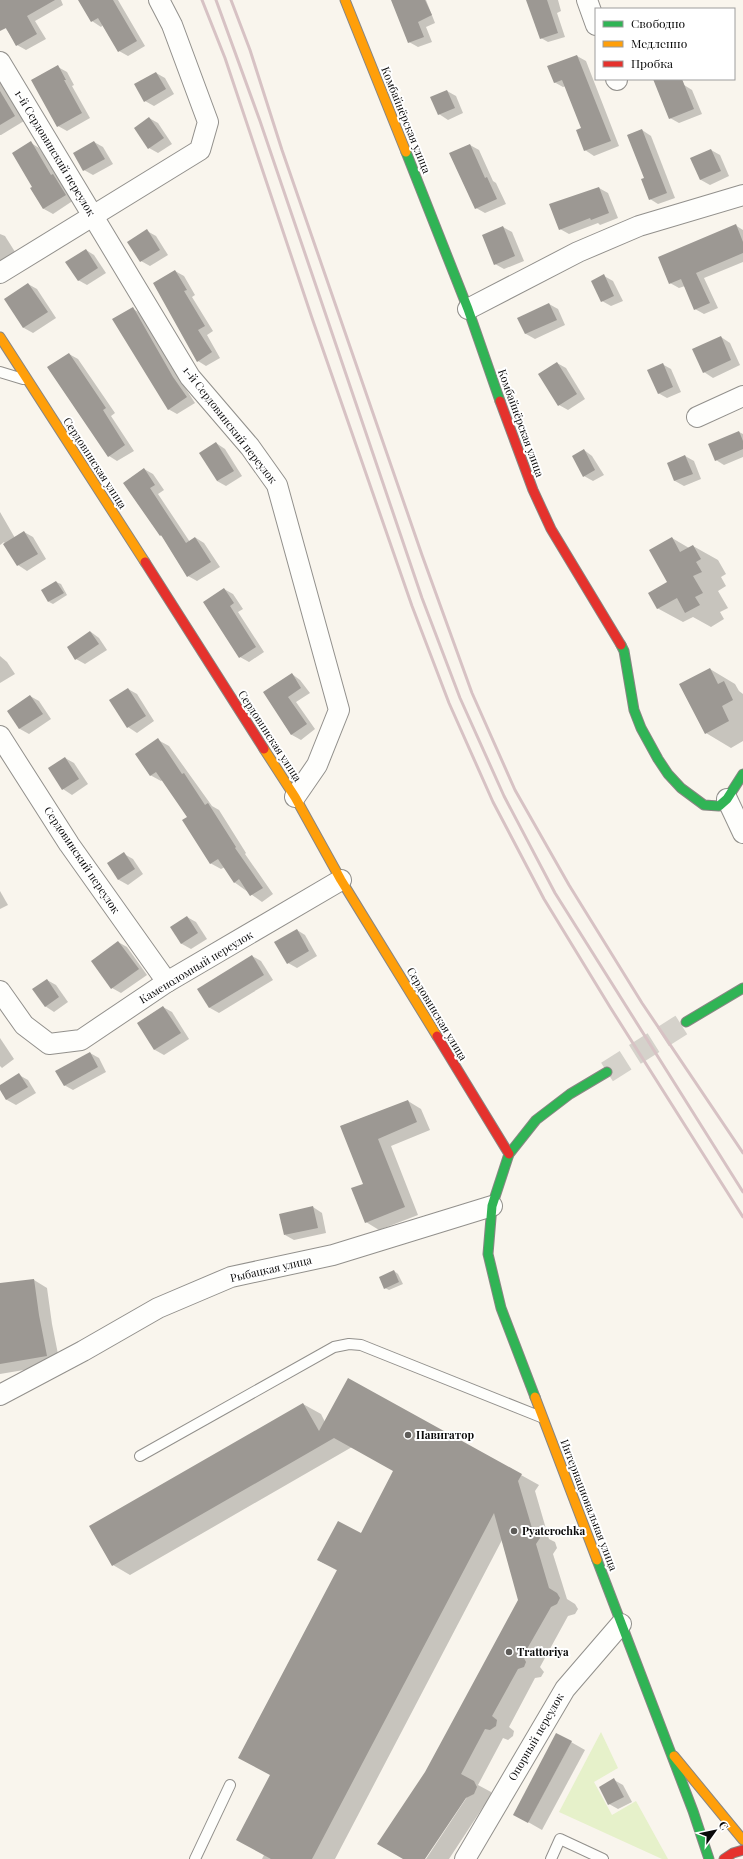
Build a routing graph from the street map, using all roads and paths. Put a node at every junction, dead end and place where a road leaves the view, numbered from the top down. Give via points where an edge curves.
1 (159, 0) edge
2 (345, 0) edge
3 (586, 0) edge
4 (595, 22) edge
5 (0, 62) edge
6 (743, 195) edge
7 (93, 216) junction
8 (0, 273) edge
9 (468, 310) junction
10 (0, 337) edge
11 (0, 372) edge
12 (27, 380) junction
13 (743, 396) edge
14 (697, 417) dead end
15 (0, 736) edge
16 (743, 774) edge
17 (295, 797) junction
18 (727, 799) junction
19 (743, 833) edge
20 (341, 880) junction
21 (167, 982) junction
22 (743, 988) edge
23 (0, 991) edge
24 (686, 1022) tunnel mouth
25 (607, 1072) tunnel mouth
26 (509, 1154) junction
27 (492, 1206) junction
28 (0, 1395) edge
29 (543, 1417) junction
30 (140, 1456) dead end
31 (621, 1624) junction
32 (670, 1751) junction
33 (230, 1785) dead end
34 (743, 1840) edge
35 (743, 1850) edge
36 (195, 1859) edge
37 (465, 1859) edge
38 (552, 1859) edge
39 (603, 1859) edge
40 (709, 1859) edge
41 (724, 1859) edge

1 - 7 street via 172,25 208,122 200,150
2 - 9 street, Комбайнёрская улица
3 - 4 street
5 - 7 street, 1-й Сердовинский переулок
6 - 9 street via 639,226 578,252
7 - 8 street
7 - 17 street, 1-й Сердовинский переулок via 190,376 250,447 277,485 339,710 317,765
9 - 18 street, Комбайнёрская улица via 513,439 551,529 624,651 634,710 658,759 681,788 704,805 719,806
10 - 12 street, Сердовинская улица
11 - 12 lane
12 - 17 street, Сердовинская улица
13 - 14 street
15 - 21 street, Сердовинский переулок via 69,844
16 - 18 street
17 - 20 street, Сердовинская улица
18 - 19 street
20 - 21 street, Каменоломный переулок
20 - 26 street, Сердовинская улица
21 - 23 street, Каменоломный переулок via 81,1040 49,1044 24,1025
22 - 24 street
25 - 26 street via 570,1094 536,1120
26 - 27 street, Интернациональная улица
27 - 28 street, Рыбацкая улица via 333,1255 231,1277 158,1308 83,1352
27 - 29 street, Интернациональная улица via 488,1254 499,1300
29 - 30 lane via 361,1345 349,1344 334,1347
29 - 31 street, Интернациональная улица
31 - 32 street, Интернациональная улица
31 - 37 street, Опорный переулок via 565,1689
32 - 34 street
32 - 40 street, Интернациональная улица
33 - 36 lane
35 - 41 street
38 - 39 lane via 560,1840

